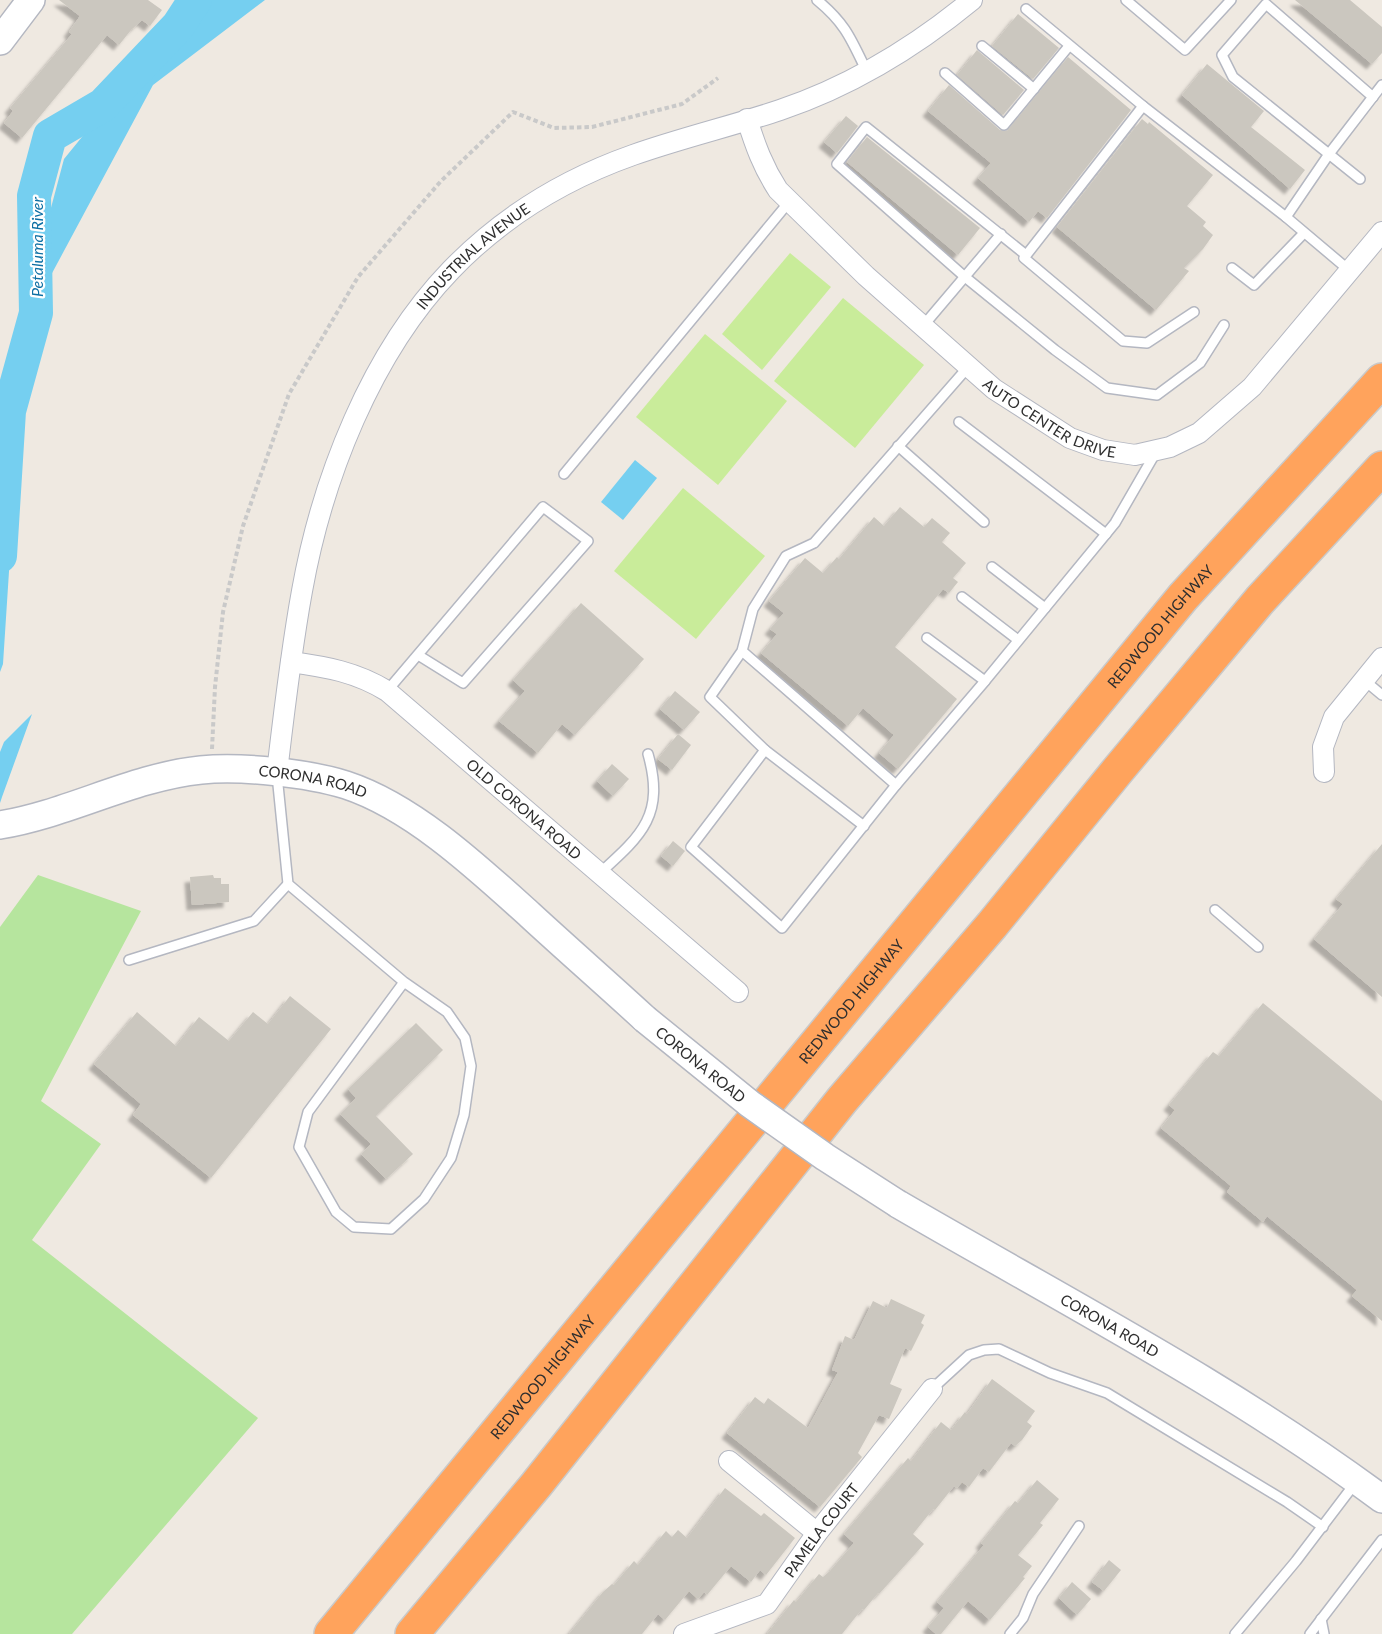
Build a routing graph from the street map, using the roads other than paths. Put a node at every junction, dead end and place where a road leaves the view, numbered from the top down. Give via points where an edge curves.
1 (31, 0) edge
2 (817, 0) edge
3 (972, 0) edge
4 (1126, 0) edge
5 (1231, 0) edge
6 (1026, 9) dead end
7 (0, 41) edge
8 (982, 46) dead end
9 (1070, 46) junction
10 (867, 72) junction
11 (945, 73) dead end
12 (1382, 85) edge
13 (1034, 89) junction
14 (1373, 97) junction
15 (1143, 106) junction
16 (747, 119) junction
17 (1329, 154) junction
18 (1360, 179) dead end
19 (789, 202) junction
20 (1286, 217) junction
21 (1304, 232) junction
22 (1382, 232) edge
23 (1000, 234) junction
24 (1026, 255) junction
25 (1232, 267) dead end
26 (1350, 271) junction
27 (965, 277) junction
28 (1194, 312) dead end
29 (1224, 325) dead end
30 (923, 326) junction
31 (969, 366) junction
32 (1382, 380) edge
33 (959, 422) dead end
34 (898, 446) junction
35 (1157, 450) junction
36 (1382, 468) edge
37 (564, 474) dead end
38 (984, 522) dead end
39 (1106, 534) junction
40 (992, 567) dead end
41 (962, 597) dead end
42 (1045, 608) junction
43 (927, 638) dead end
44 (1018, 640) junction
45 (742, 651) junction
46 (418, 655) junction
47 (1382, 658) edge
48 (291, 662) junction
49 (1364, 680) junction
50 (985, 681) junction
51 (387, 692) junction
52 (1382, 695) edge
53 (765, 750) junction
54 (648, 754) dead end
55 (277, 772) junction
56 (1324, 772) dead end
57 (896, 785) junction
58 (10, 823) edge
59 (864, 825) junction
60 (600, 873) junction
61 (288, 884) junction
62 (1215, 910) dead end
63 (1258, 947) dead end
64 (129, 960) dead end
65 (404, 982) junction
66 (738, 992) dead end
67 (932, 1389) joint
68 (729, 1461) dead end
69 (1357, 1480) junction
70 (1382, 1499) edge
71 (1079, 1526) dead end
72 (1323, 1527) junction
73 (817, 1533) junction
74 (1382, 1540) edge
75 (1321, 1619) junction
76 (331, 1634) edge
77 (412, 1634) edge
78 (684, 1634) edge
79 (1010, 1634) edge
80 (1235, 1634) edge
81 (1310, 1634) edge
82 (1324, 1634) edge

1 - 7 main road
2 - 10 lane via 848,31
3 - 10 street, INDUSTRIAL AVENUE via 943,24
4 - 5 lane via 1185,50
6 - 9 lane
8 - 13 lane
9 - 13 lane
9 - 15 lane
10 - 16 street, INDUSTRIAL AVENUE via 792,105
11 - 13 lane via 1004,125
12 - 14 lane
14 - 17 lane
14 - 17 lane via 1266,4 1222,55 1233,77
15 - 20 lane
15 - 24 lane
16 - 19 street, AUTO CENTER DRIVE via 767,174
16 - 48 street, INDUSTRIAL AVENUE via 633,155 559,187 487,237 451,270 385,359 335,466 302,591
17 - 18 lane
17 - 20 lane
19 - 30 street, AUTO CENTER DRIVE
19 - 37 lane
20 - 21 lane
21 - 25 lane via 1254,285
21 - 26 lane
22 - 26 street, AUTO CENTER DRIVE
23 - 24 lane
23 - 27 lane
23 - 27 lane via 866,127 837,164
24 - 28 lane via 1024,258 1123,340 1147,344
26 - 35 street, AUTO CENTER DRIVE via 1252,387 1199,433
27 - 29 lane via 1107,388 1157,395 1200,363
27 - 30 lane
30 - 31 street, AUTO CENTER DRIVE
31 - 34 lane
31 - 35 street, AUTO CENTER DRIVE via 994,388 1070,438 1103,450 1135,455
32 - 76 highway, REDWOOD HIGHWAY via 1183,597
33 - 39 lane
34 - 38 lane
34 - 45 lane via 814,543 786,556 753,609
35 - 39 lane
36 - 77 highway via 1260,600 842,1100
39 - 42 lane
40 - 42 lane
41 - 44 lane
42 - 44 lane
43 - 50 lane
44 - 50 lane
45 - 53 lane via 710,697
45 - 57 lane
46 - 46 lane via 543,507 588,541 463,683
46 - 51 lane
47 - 49 street
48 - 51 street, OLD CORONA ROAD via 345,671 368,679
48 - 55 street, INDUSTRIAL AVENUE
49 - 52 lane
49 - 56 street via 1334,717 1323,747
50 - 57 lane
51 - 60 street, OLD CORONA ROAD
53 - 59 lane
53 - 59 lane via 691,847 782,928
54 - 60 lane via 655,785 644,829
55 - 58 main road, CORONA ROAD via 211,770 179,774
55 - 61 lane
55 - 69 main road, CORONA ROAD, bridge via 345,785 409,817 478,868 645,1019 750,1104 825,1157 898,1204 1217,1388
57 - 59 lane
60 - 66 street, OLD CORONA ROAD
61 - 64 lane via 254,921
61 - 65 lane
62 - 63 lane
65 - 65 lane via 308,1112 299,1147 336,1212 354,1227 391,1229 424,1199 451,1158 464,1116 471,1066 465,1038 447,1012
67 - 72 lane via 969,1355 999,1349 1107,1393
67 - 73 street, PAMELA COURT
68 - 73 street
69 - 70 main road, CORONA ROAD
69 - 72 lane
71 - 79 lane
72 - 80 lane
73 - 78 street, PAMELA COURT via 767,1604
74 - 75 lane
75 - 81 lane
75 - 82 lane

